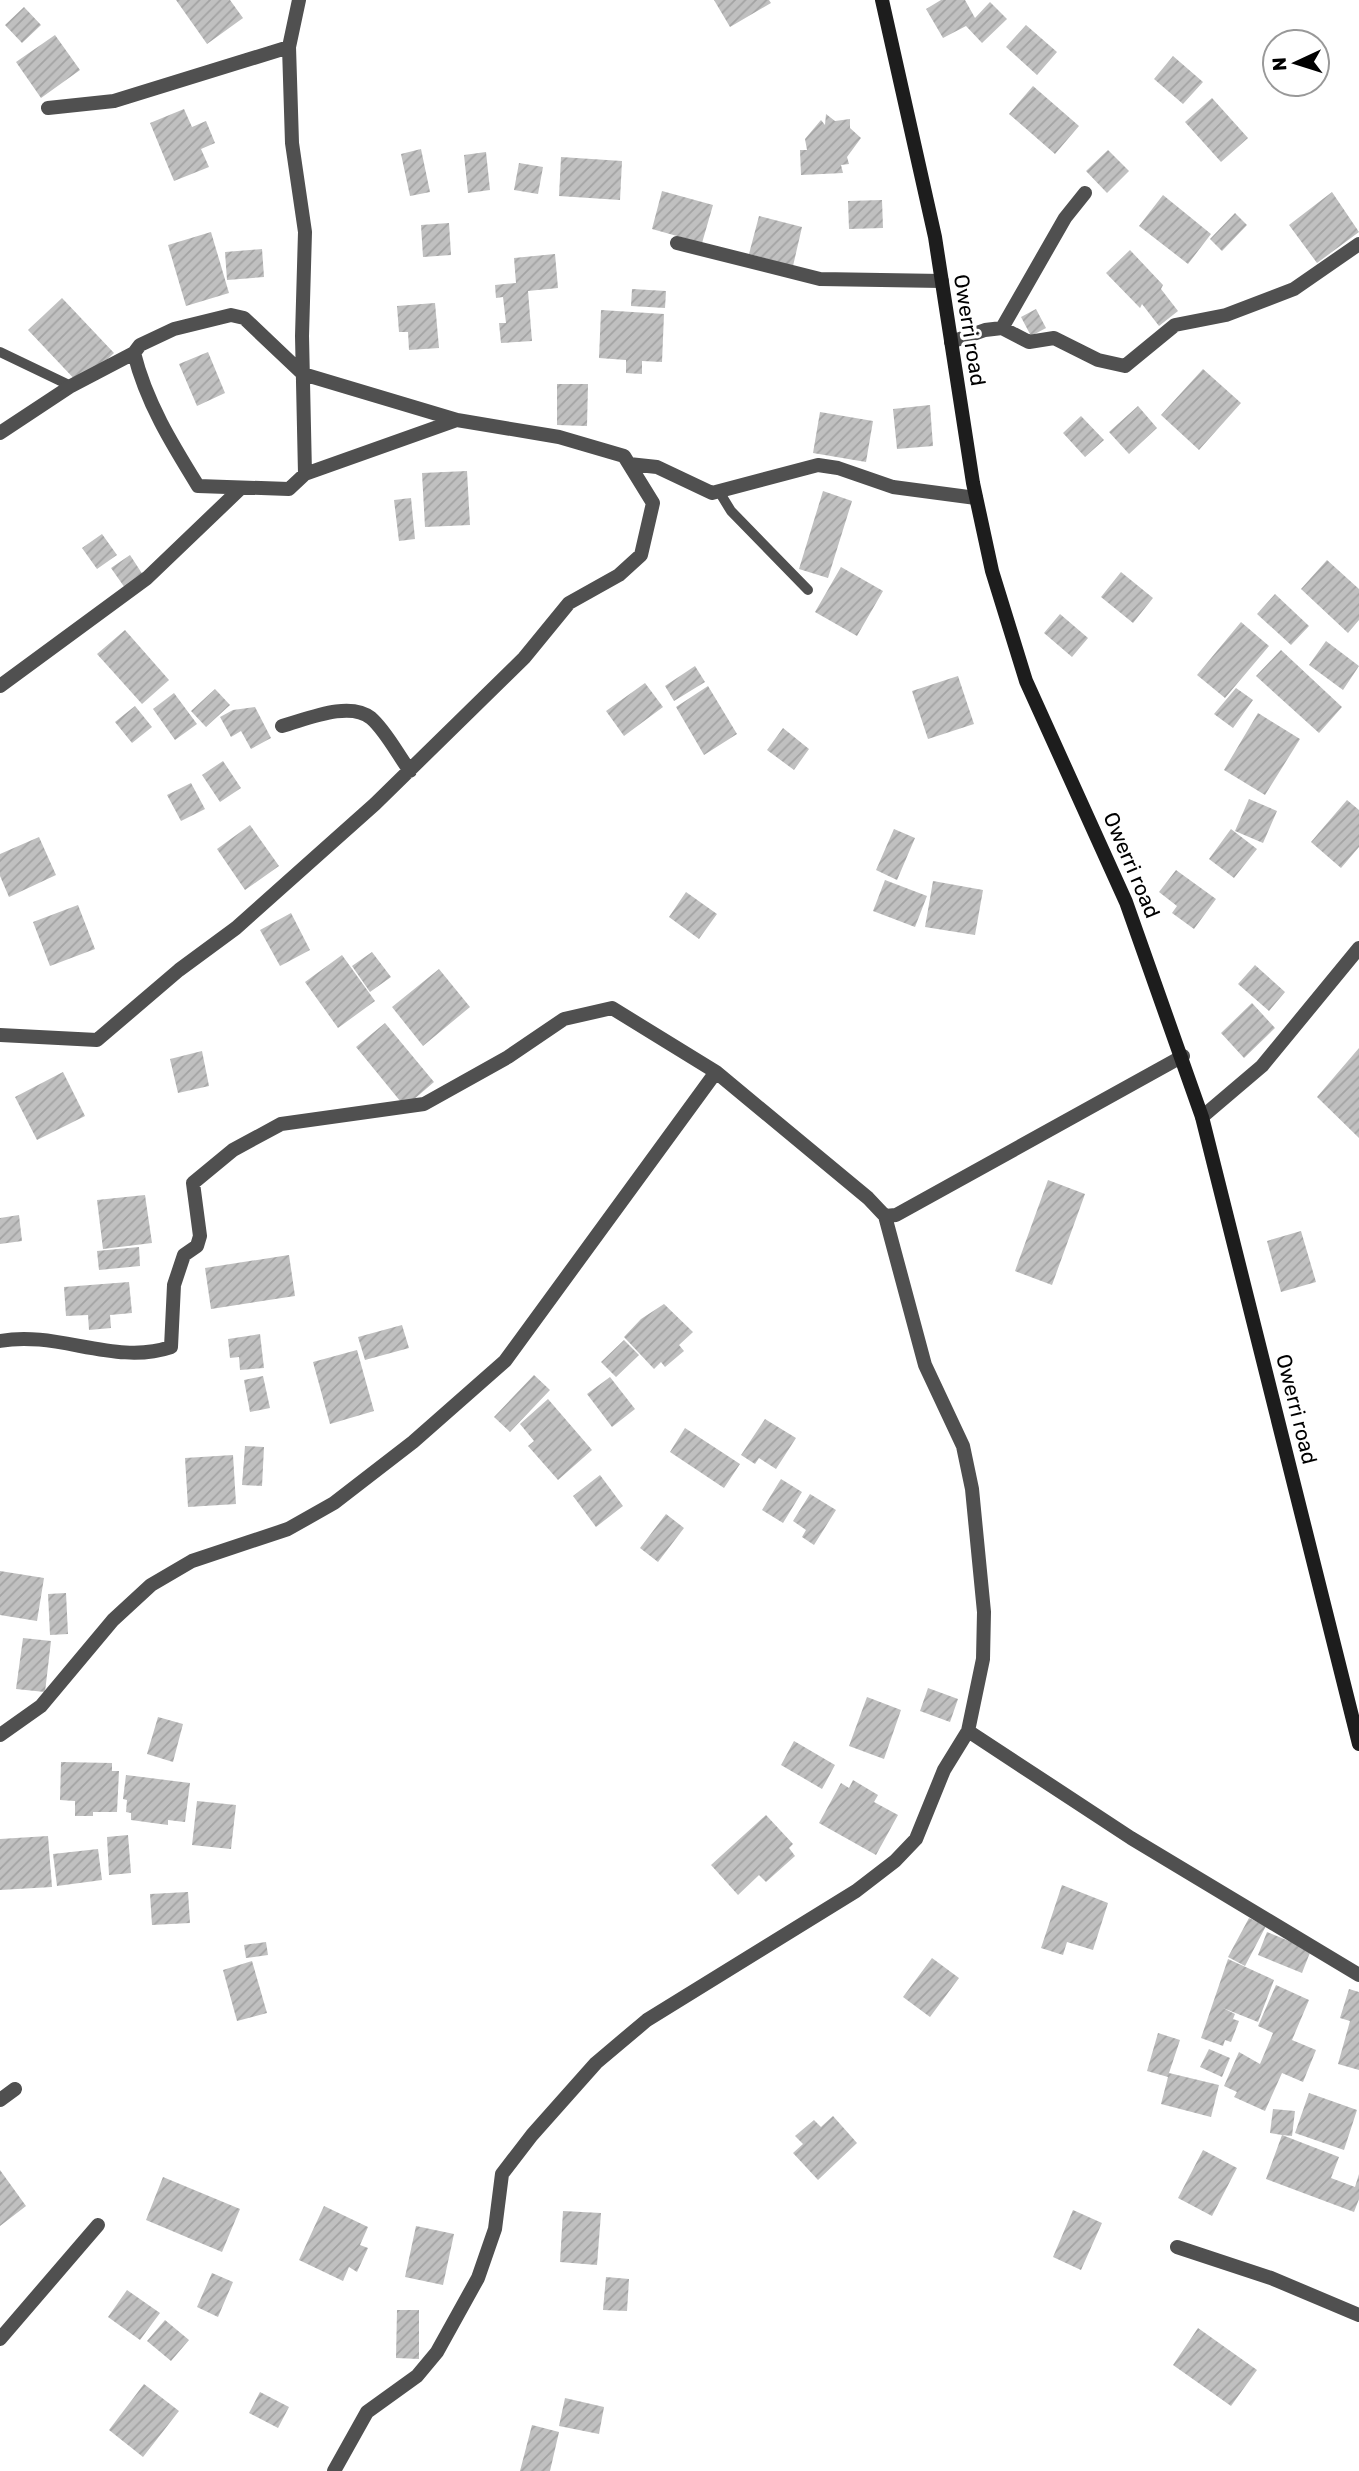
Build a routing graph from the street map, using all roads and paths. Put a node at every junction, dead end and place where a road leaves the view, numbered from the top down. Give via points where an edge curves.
1 (299, 0) edge
2 (883, 0) edge
3 (289, 47) junction
4 (48, 108) dead end
5 (1084, 194) dead end
6 (677, 243) dead end
7 (1359, 244) edge
8 (942, 281) junction
9 (1002, 328) junction
10 (951, 342) junction
11 (0, 352) edge
12 (134, 353) junction
13 (303, 374) junction
14 (71, 386) junction
15 (457, 420) junction
16 (0, 433) edge
17 (629, 464) junction
18 (304, 474) junction
19 (241, 488) junction
20 (720, 493) junction
21 (976, 498) junction
22 (808, 590) dead end
23 (0, 686) edge
24 (282, 726) dead end
25 (410, 771) junction
26 (1359, 948) edge
27 (0, 1035) edge
28 (1183, 1056) junction
29 (716, 1073) junction
30 (1202, 1117) junction
31 (885, 1216) junction
32 (0, 1341) edge
33 (968, 1731) junction
34 (0, 1735) edge
35 (1359, 1744) edge
36 (1359, 1975) edge
37 (15, 2089) dead end
38 (0, 2100) edge
39 (98, 2225) dead end
40 (1177, 2247) dead end
41 (1359, 2315) edge
42 (0, 2339) edge
43 (334, 2471) edge

1 - 3 street
2 - 8 main road, Owerri road
3 - 4 street via 114,101
3 - 13 street via 292,143 305,232
5 - 9 street via 1065,218
6 - 8 street via 820,279
7 - 9 street via 1294,289 1226,315 1175,325 1125,366 1098,360 1054,338 1029,342
8 - 10 main road, Owerri road
9 - 10 street
10 - 21 main road, Owerri road
11 - 14 lane
12 - 13 street via 140,345 174,329 231,314 244,318
12 - 14 street
12 - 19 street via 141,381 198,486
13 - 15 street
13 - 18 street
14 - 16 street
15 - 17 street via 559,437 624,456
15 - 18 street
17 - 20 street via 657,467 704,491
17 - 25 street via 653,503 641,555 619,575 569,603 524,658
18 - 19 street via 289,489
19 - 23 street via 147,578
20 - 21 street via 818,465 893,487
20 - 22 lane via 731,511
21 - 28 main road, Owerri road via 992,571 1026,681 1126,902
24 - 25 street via 334,712 370,717
25 - 27 street via 236,928 97,1040
26 - 30 street via 1262,1066
28 - 30 main road, Owerri road
28 - 31 street via 896,1215
29 - 31 street
29 - 32 street via 612,1008 564,1019 424,1104 281,1124 233,1150 193,1183 200,1236 197,1246 184,1255 174,1285 171,1347 104,1351 49,1340
29 - 34 street via 505,1361 413,1442 334,1503 288,1529 192,1561 151,1585 113,1620 41,1706
30 - 35 main road, Owerri road
31 - 33 street via 925,1365 963,1446 972,1489 984,1612 983,1659
33 - 36 street via 1131,1838
33 - 43 street via 944,1770 916,1839 895,1861 856,1891 647,2020 596,2063 532,2135 502,2174 495,2229 482,2266 437,2352 417,2376 367,2412
37 - 38 street
39 - 42 street
40 - 41 street via 1271,2278

